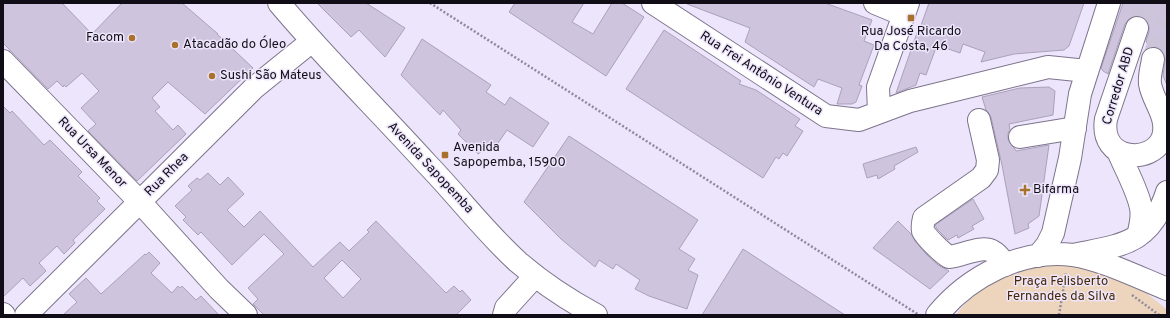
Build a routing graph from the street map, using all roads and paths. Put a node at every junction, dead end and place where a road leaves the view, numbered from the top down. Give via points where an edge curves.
1 (430, 3) edge
2 (875, 3) edge
3 (1109, 3) edge
4 (655, 4) edge
5 (284, 5) edge
6 (906, 9) edge
7 (1137, 28) tunnel mouth
8 (312, 41) junction
9 (1153, 59) tunnel mouth
10 (3, 61) edge
11 (1087, 71) junction
12 (879, 112) junction
13 (979, 120) dead end
14 (1074, 128) junction
15 (1020, 137) dead end
16 (1118, 151) junction
17 (1167, 192) edge
18 (140, 202) junction
19 (1138, 236) junction
20 (1038, 256) junction
21 (1005, 265) junction
22 (1070, 267) junction
23 (535, 276) junction
24 (1167, 289) edge
25 (1129, 293) dead end
26 (588, 313) edge
27 (26, 315) edge
28 (246, 315) edge
29 (504, 315) edge
30 (918, 315) edge
31 (937, 315) edge
32 (1059, 315) edge
33 (1159, 315) edge

1 - 30 path
2 - 6 main road
3 - 11 main road
4 - 12 main road, Rua Frei Antônio Ventura via 826,116 859,120
5 - 8 main road, Avenida Sapopemba
6 - 12 main road via 878,87
7 - 16 main road, Corredor ABD via 1106,119 1105,133 1112,147
8 - 18 main road, Rua Rhea via 254,88
8 - 23 main road, Avenida Sapopemba via 428,164 498,243
9 - 16 main road, Corredor ABD via 1150,82 1164,121 1162,138 1159,144 1147,153
10 - 18 main road, Rua Ursa Menor
11 - 12 main road, Rua Frei Antônio Ventura via 1048,67 910,101
11 - 14 main road
13 - 21 main road via 988,160 987,170 981,178 924,218 922,225 924,232 949,257 983,249 991,250
14 - 15 main road
14 - 20 main road via 1053,233
16 - 19 main road via 1141,208
17 - 19 main road via 1155,219 1148,229
18 - 27 main road, Rua Rhea
18 - 28 main road, Rua Ursa Menor
19 - 22 main road
20 - 21 main road
20 - 22 main road
21 - 31 main road via 967,285 947,302
22 - 24 main road via 1099,262
22 - 32 path
23 - 26 main road, Avenida Sapopemba
23 - 29 main road via 506,308
25 - 33 path

